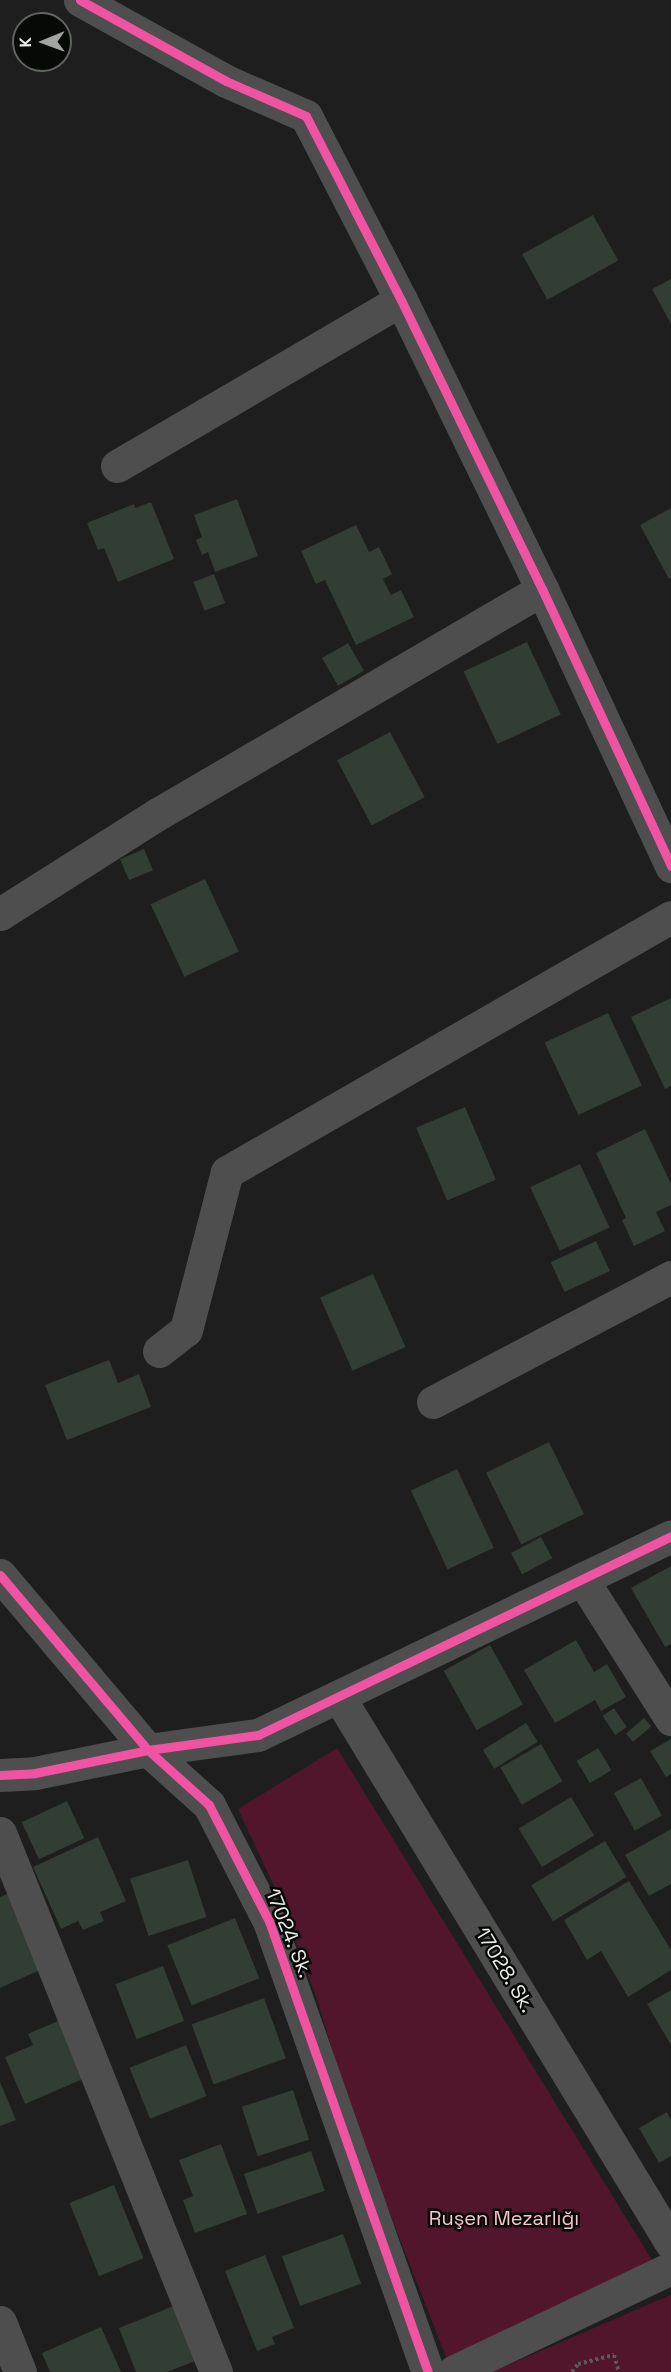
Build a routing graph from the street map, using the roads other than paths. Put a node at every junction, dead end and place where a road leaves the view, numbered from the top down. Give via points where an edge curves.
1 (80, 0) edge
2 (401, 300) junction
3 (117, 466) dead end
4 (542, 589) junction
5 (671, 866) edge
6 (0, 914) edge
7 (671, 918) edge
8 (671, 1277) edge
9 (159, 1352) dead end
10 (433, 1402) dead end
11 (671, 1536) edge
12 (0, 1575) edge
13 (582, 1579) junction
14 (339, 1697) junction
15 (671, 1719) edge
16 (148, 1750) junction
17 (0, 1775) edge
18 (0, 1833) edge
19 (669, 2262) edge
20 (0, 2322) edge
21 (20, 2372) edge
22 (216, 2372) edge
23 (428, 2372) edge
24 (453, 2372) edge

1 - 2 street via 226,81 306,116
2 - 3 street
2 - 4 street
4 - 5 street
4 - 6 street via 156,815
7 - 9 street via 227,1172 186,1330
8 - 10 street
11 - 13 street
12 - 16 street, 17024. Sk.
13 - 14 street
13 - 15 street
14 - 16 street via 258,1734
14 - 19 street, 17028. Sk.
16 - 17 street via 35,1773
16 - 23 street, 17024. Sk. via 209,1805 269,1920
18 - 22 street
19 - 24 street
20 - 21 street

